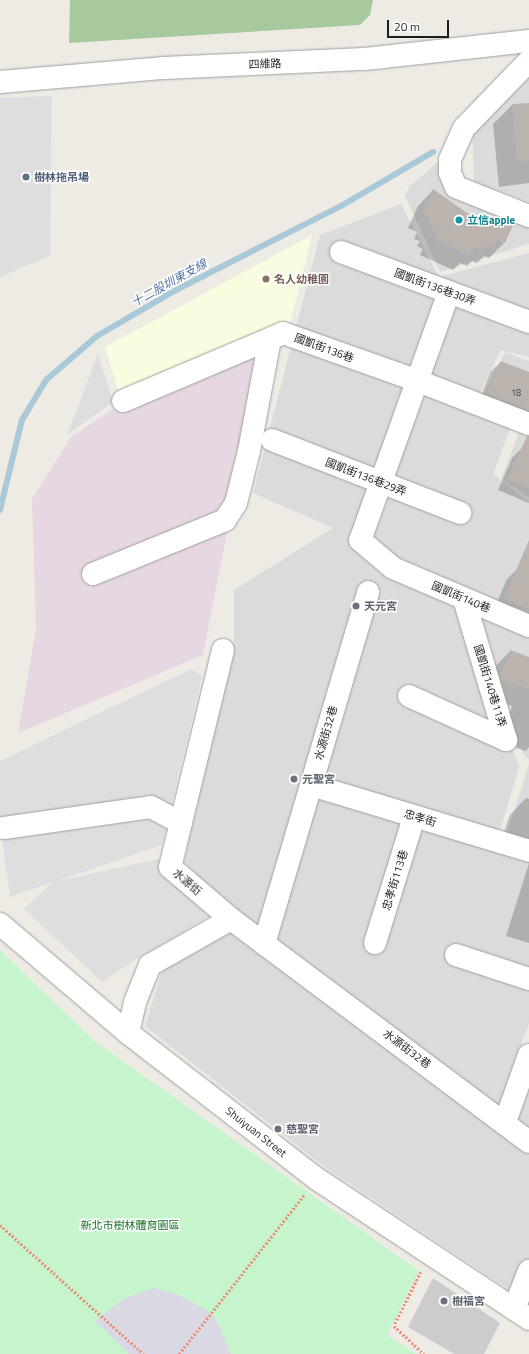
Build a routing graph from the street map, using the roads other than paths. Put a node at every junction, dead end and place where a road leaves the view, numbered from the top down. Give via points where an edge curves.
1 (529, 41) edge
2 (529, 61) edge
3 (0, 82) edge
4 (529, 216) edge
5 (341, 252) dead end
6 (449, 292) junction
7 (529, 322) edge
8 (270, 338) junction
9 (418, 381) junction
10 (123, 401) dead end
11 (529, 424) edge
12 (272, 440) dead end
13 (381, 482) junction
14 (460, 513) dead end
15 (93, 574) dead end
16 (368, 592) dead end
17 (464, 599) junction
18 (529, 626) edge
19 (223, 650) dead end
20 (409, 696) dead end
21 (311, 785) junction
22 (414, 817) junction
23 (181, 822) junction
24 (4, 828) dead end
25 (529, 852) edge
26 (231, 919) junction
27 (0, 924) edge
28 (375, 943) dead end
29 (264, 944) junction
30 (456, 955) dead end
31 (529, 979) edge
32 (128, 1033) junction
33 (529, 1055) edge
34 (505, 1122) junction
35 (529, 1142) edge
36 (527, 1282) edge
37 (522, 1314) edge

1 - 3 street, 四維路 via 365,60 164,68
2 - 4 street via 464,128 450,160 450,173 456,187
5 - 6 street, 國凱街136巷30弄
6 - 7 street, 國凱街136巷30弄
6 - 9 street
8 - 9 street, 國凱街136巷 via 283,333
8 - 10 street, 國凱街136巷
8 - 15 street via 236,503 225,520
9 - 11 street, 國凱街136巷
9 - 13 street
12 - 13 street, 國凱街136巷29弄
13 - 14 street, 國凱街136巷29弄
13 - 17 street, 國凱街140巷 via 360,540 393,568
16 - 21 street, 水源街32巷
17 - 18 street, 國凱街140巷
17 - 20 street, 國凱街140巷11弄 via 506,740
19 - 23 street, 水源街
21 - 22 street, 忠孝街
21 - 29 street, 水源街32巷
22 - 25 street, 忠孝街
22 - 28 street, 忠孝街113巷
23 - 24 street via 151,807
23 - 26 street, 水源街 via 170,867
26 - 29 street, 水源街32巷
26 - 32 street via 150,965 135,1002
27 - 32 street, Shuiyuan Street
29 - 34 street, 水源街32巷
30 - 31 street
32 - 37 street, Shuiyuan Street via 317,1179
33 - 34 street
34 - 35 street, 水源街32巷
36 - 37 street

